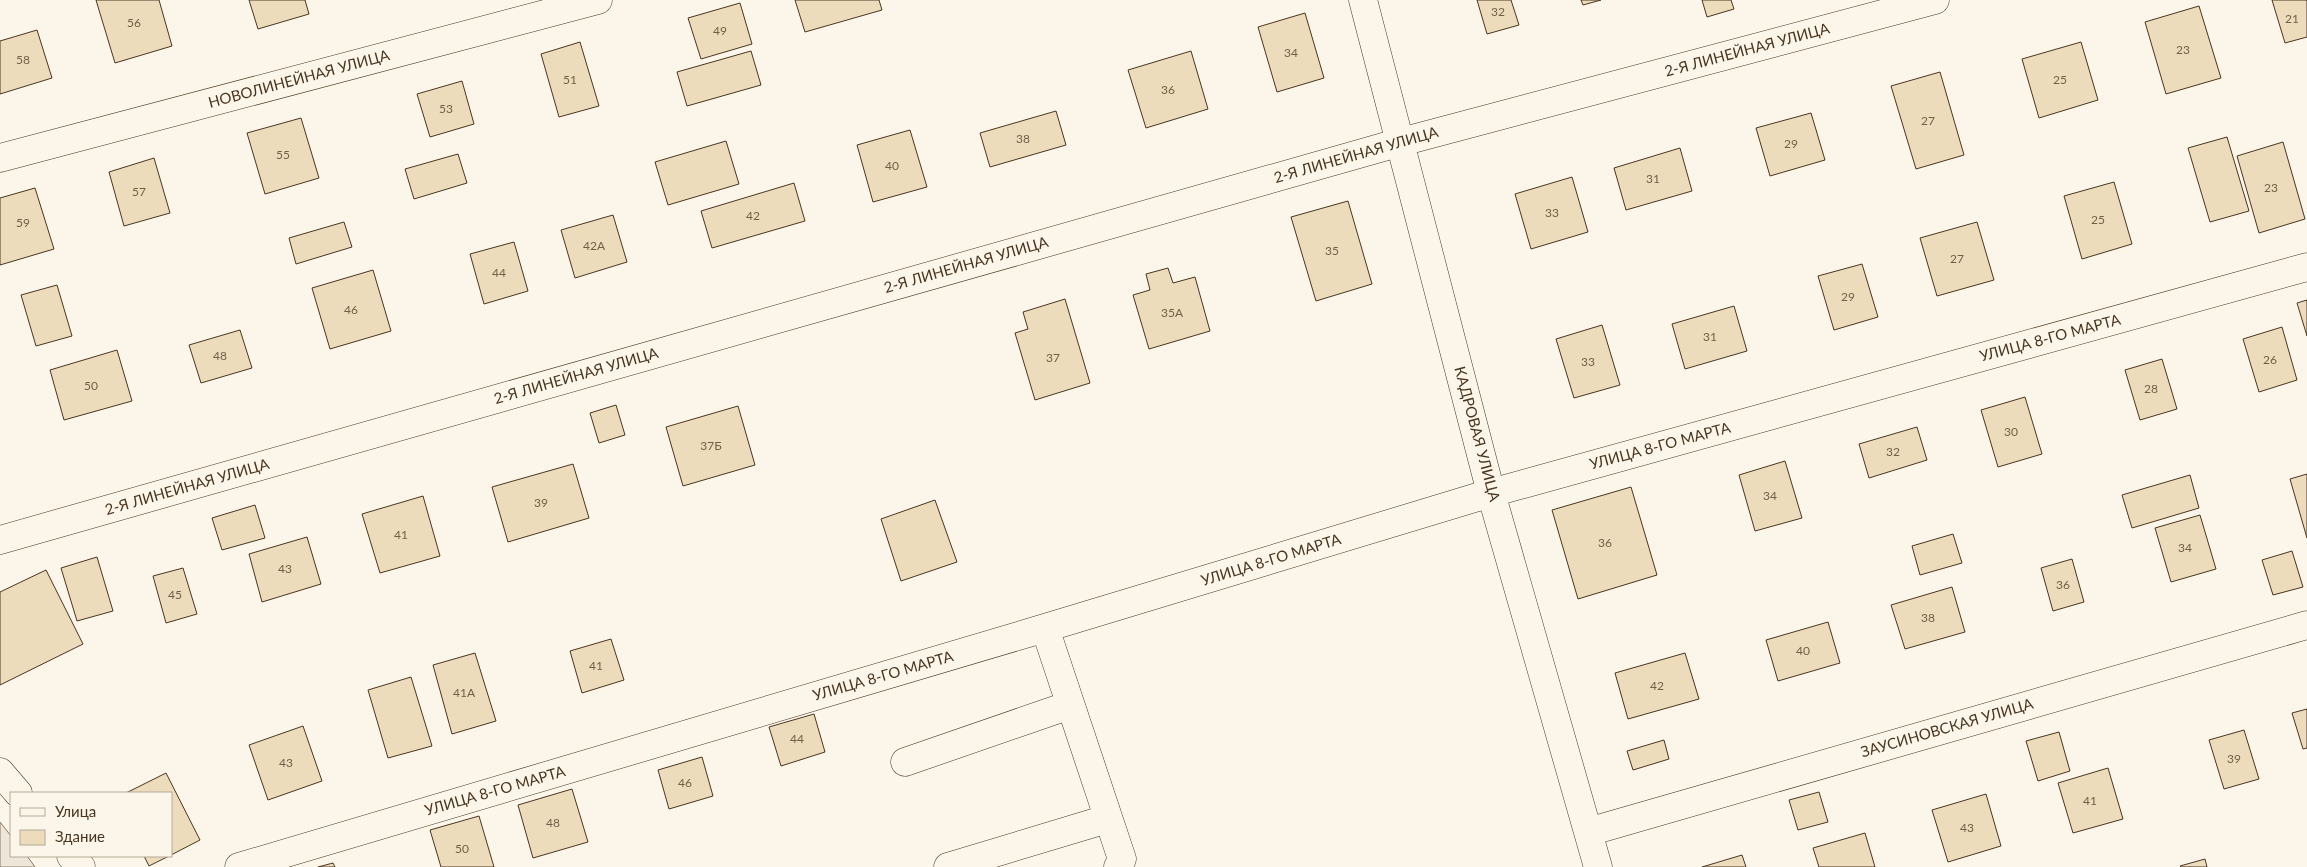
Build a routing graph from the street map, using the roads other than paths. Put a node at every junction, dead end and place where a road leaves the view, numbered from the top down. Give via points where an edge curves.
1 (598, 0) edge
2 (1362, 0) edge
3 (1935, 0) edge
4 (1401, 142) junction
5 (0, 158) edge
6 (2307, 267) edge
7 (1491, 493) junction
8 (0, 540) edge
9 (2307, 625) edge
10 (1045, 628) junction
11 (1070, 705) junction
12 (905, 762) dead end
13 (0, 772) edge
14 (17, 792) edge
15 (1107, 819) junction
16 (1588, 832) junction
17 (72, 857) edge
18 (80, 867) edge
19 (239, 867) edge
20 (948, 867) edge
21 (1118, 867) edge
22 (1598, 867) edge

1 - 5 street, НОВОЛИНЕЙНАЯ УЛИЦА
2 - 4 street, КАДРОВАЯ УЛИЦА
3 - 4 street, 2-Я ЛИНЕЙНАЯ УЛИЦА
4 - 7 street, КАДРОВАЯ УЛИЦА
4 - 8 street, 2-Я ЛИНЕЙНАЯ УЛИЦА
6 - 7 street, УЛИЦА 8-ГО МАРТА
7 - 10 street, УЛИЦА 8-ГО МАРТА
7 - 16 street, КАДРОВАЯ УЛИЦА
9 - 16 street, ЗАУСИНОВСКАЯ УЛИЦА
10 - 11 street
10 - 19 street, УЛИЦА 8-ГО МАРТА
11 - 12 street
11 - 15 street
13 - 14 street
15 - 20 street
15 - 21 street via 1122,859
16 - 22 street, КАДРОВАЯ УЛИЦА
17 - 18 street

